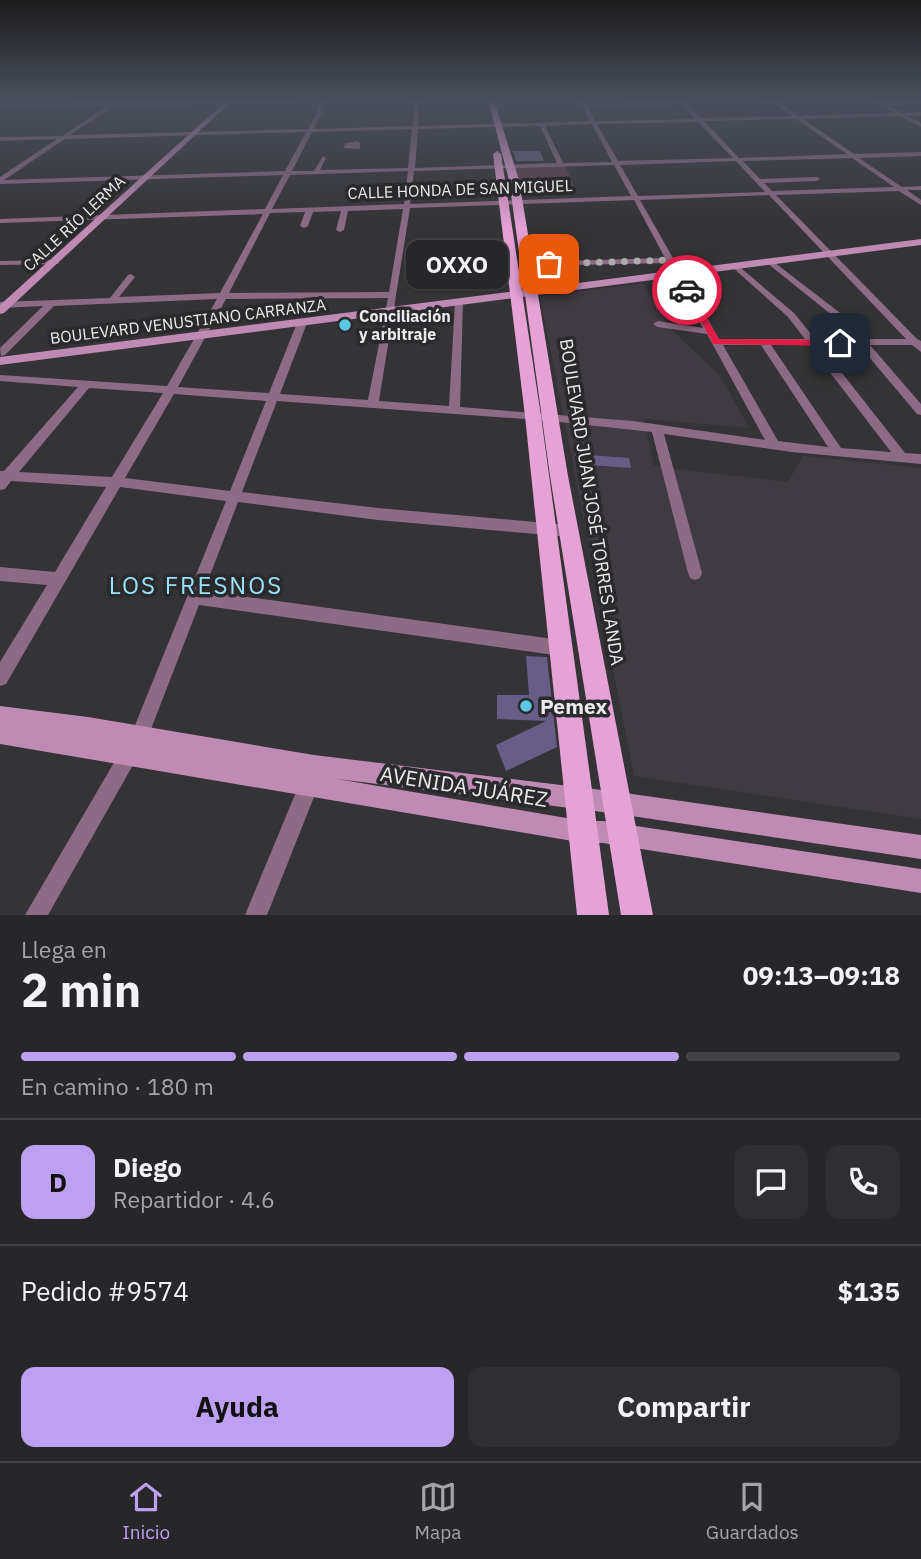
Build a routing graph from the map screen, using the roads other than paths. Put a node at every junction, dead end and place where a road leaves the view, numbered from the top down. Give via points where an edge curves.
1 (58, 143) edge
2 (182, 143) edge
3 (302, 143) edge
4 (415, 143) edge
5 (496, 143) edge
6 (501, 143) edge
7 (551, 143) edge
8 (604, 143) edge
9 (722, 143) edge
10 (835, 143) edge
11 (921, 154) edge
12 (853, 155) junction
13 (323, 158) dead end
14 (737, 158) junction
15 (614, 162) junction
16 (561, 163) junction
17 (511, 165) junction
18 (499, 166) junction
19 (413, 169) junction
20 (316, 172) junction
21 (285, 174) junction
22 (142, 179) junction
23 (817, 179) dead end
24 (759, 180) junction
25 (0, 181) edge
26 (902, 188) junction
27 (921, 188) edge
28 (769, 192) junction
29 (635, 197) junction
30 (921, 200) edge
31 (504, 201) junction
32 (517, 201) junction
33 (408, 205) junction
34 (345, 208) junction
35 (310, 209) junction
36 (267, 210) junction
37 (104, 216) junction
38 (0, 221) edge
39 (304, 226) dead end
40 (340, 230) dead end
41 (921, 235) edge
42 (921, 242) edge
43 (826, 251) junction
44 (55, 261) junction
45 (770, 261) junction
46 (0, 263) edge
47 (527, 264) junction
48 (735, 265) junction
49 (674, 267) junction
50 (131, 277) dead end
51 (523, 291) junction
52 (223, 296) junction
53 (112, 301) junction
54 (459, 302) junction
55 (51, 303) junction
56 (391, 303) junction
57 (2, 307) edge
58 (302, 323) junction
59 (658, 324) dead end
60 (204, 331) junction
61 (714, 337) junction
62 (765, 343) junction
63 (816, 343) junction
64 (864, 343) junction
65 (919, 345) edge
66 (0, 356) edge
67 (6, 378) edge
68 (86, 384) junction
69 (0, 390) edge
70 (170, 390) junction
71 (270, 398) junction
72 (373, 405) junction
73 (454, 411) junction
74 (921, 411) edge
75 (533, 416) junction
76 (551, 417) junction
77 (657, 430) junction
78 (773, 444) junction
79 (836, 449) junction
80 (901, 456) junction
81 (921, 459) edge
82 (2, 479) edge
83 (116, 482) junction
84 (234, 495) junction
85 (546, 530) junction
86 (569, 531) junction
87 (695, 573) dead end
88 (0, 574) edge
89 (58, 579) junction
90 (195, 597) junction
91 (561, 648) junction
92 (0, 678) edge
93 (0, 716) edge
94 (0, 734) edge
95 (136, 746) junction
96 (308, 787) junction
97 (580, 800) junction
98 (618, 803) junction
99 (584, 832) junction
100 (624, 835) junction
101 (921, 847) edge
102 (921, 881) edge
103 (36, 915) edge
104 (256, 915) edge
105 (593, 915) edge
106 (637, 915) edge

1 - 25 street
2 - 22 main road, CALLE RÍO LERMA
3 - 21 street
4 - 19 street
5 - 18 main road, BOULEVARD JUAN JOSÉ TORRES LANDA
6 - 17 main road, BOULEVARD JUAN JOSÉ TORRES LANDA
7 - 16 street
8 - 15 street
9 - 14 street
10 - 12 street
11 - 12 street
12 - 14 street
12 - 26 street
13 - 20 street
14 - 15 street
14 - 24 street
15 - 16 street
15 - 29 street
16 - 17 street
17 - 18 street
17 - 32 main road, BOULEVARD JUAN JOSÉ TORRES LANDA
18 - 19 street
18 - 31 main road, BOULEVARD JUAN JOSÉ TORRES LANDA
19 - 20 street
19 - 33 street
20 - 21 street
21 - 22 street
21 - 36 street
22 - 25 street
22 - 37 main road, CALLE RÍO LERMA
23 - 24 street
24 - 28 street
26 - 27 street, CALLE HONDA DE SAN MIGUEL
26 - 28 street, CALLE HONDA DE SAN MIGUEL
26 - 30 street
28 - 29 street, CALLE HONDA DE SAN MIGUEL
28 - 43 street
29 - 32 street, CALLE HONDA DE SAN MIGUEL
29 - 49 street
31 - 32 street, CALLE HONDA DE SAN MIGUEL
31 - 33 street, CALLE HONDA DE SAN MIGUEL
31 - 51 main road, BOULEVARD JUAN JOSÉ TORRES LANDA
32 - 47 main road, BOULEVARD JUAN JOSÉ TORRES LANDA
33 - 34 street, CALLE HONDA DE SAN MIGUEL
33 - 56 street
34 - 35 street, CALLE HONDA DE SAN MIGUEL
34 - 40 street
35 - 36 street, CALLE HONDA DE SAN MIGUEL
35 - 39 street
36 - 37 street, CALLE HONDA DE SAN MIGUEL
36 - 52 street
37 - 38 street, CALLE HONDA DE SAN MIGUEL
37 - 44 main road, CALLE RÍO LERMA
41 - 43 main road, BOULEVARD VENUSTIANO CARRANZA
42 - 43 main road, BOULEVARD VENUSTIANO CARRANZA
43 - 45 main road, BOULEVARD VENUSTIANO CARRANZA
43 - 49 main road, BOULEVARD VENUSTIANO CARRANZA
43 - 65 street
44 - 46 street
44 - 57 main road, CALLE RÍO LERMA
45 - 48 main road, BOULEVARD VENUSTIANO CARRANZA
45 - 64 street via 831,309
47 - 49 street
47 - 51 main road, BOULEVARD JUAN JOSÉ TORRES LANDA
48 - 49 main road, BOULEVARD VENUSTIANO CARRANZA
48 - 63 street via 783,306
49 - 51 main road, BOULEVARD VENUSTIANO CARRANZA
49 - 61 street
50 - 53 street
51 - 54 main road, BOULEVARD VENUSTIANO CARRANZA
51 - 56 main road, BOULEVARD VENUSTIANO CARRANZA
51 - 75 main road, BOULEVARD JUAN JOSÉ TORRES LANDA
51 - 76 main road, BOULEVARD JUAN JOSÉ TORRES LANDA
52 - 53 street
52 - 56 street
52 - 60 street
53 - 55 street
54 - 56 main road, BOULEVARD VENUSTIANO CARRANZA
54 - 73 street
55 - 57 street
55 - 66 street
56 - 58 main road, BOULEVARD VENUSTIANO CARRANZA
56 - 60 main road, BOULEVARD VENUSTIANO CARRANZA
56 - 72 street
58 - 60 main road, BOULEVARD VENUSTIANO CARRANZA
58 - 71 street
59 - 61 street
60 - 66 main road, BOULEVARD VENUSTIANO CARRANZA
60 - 70 street
61 - 62 street
61 - 78 street
62 - 63 street
62 - 79 street
63 - 64 street
63 - 80 street
64 - 65 street
64 - 74 street
67 - 68 street
67 - 69 street
68 - 70 street
68 - 82 street
70 - 71 street
70 - 83 street
71 - 72 street
71 - 84 street
72 - 73 street
73 - 75 street
75 - 76 street
75 - 85 main road, BOULEVARD JUAN JOSÉ TORRES LANDA
76 - 77 street
76 - 86 main road, BOULEVARD JUAN JOSÉ TORRES LANDA
77 - 78 street
77 - 87 street
78 - 79 street
79 - 80 street
80 - 81 street
82 - 83 street
83 - 84 street
83 - 89 street
84 - 85 street
84 - 90 street
85 - 86 street
85 - 91 main road, BOULEVARD JUAN JOSÉ TORRES LANDA
86 - 98 main road, BOULEVARD JUAN JOSÉ TORRES LANDA
88 - 89 street
89 - 92 street
90 - 91 street
90 - 95 street
91 - 97 main road, BOULEVARD JUAN JOSÉ TORRES LANDA
93 - 95 main road, AVENIDA JUÁREZ
94 - 95 main road, AVENIDA JUÁREZ
95 - 96 main road, AVENIDA JUÁREZ
95 - 97 main road, AVENIDA JUÁREZ
95 - 103 street
96 - 99 main road, AVENIDA JUÁREZ
96 - 104 street
97 - 98 main road, AVENIDA JUÁREZ
97 - 99 main road, BOULEVARD JUAN JOSÉ TORRES LANDA
98 - 100 main road, BOULEVARD JUAN JOSÉ TORRES LANDA
98 - 101 main road, AVENIDA JUÁREZ
99 - 100 main road, AVENIDA JUÁREZ
99 - 105 main road, BOULEVARD JUAN JOSÉ TORRES LANDA
100 - 102 main road, AVENIDA JUÁREZ
100 - 106 main road, BOULEVARD JUAN JOSÉ TORRES LANDA

